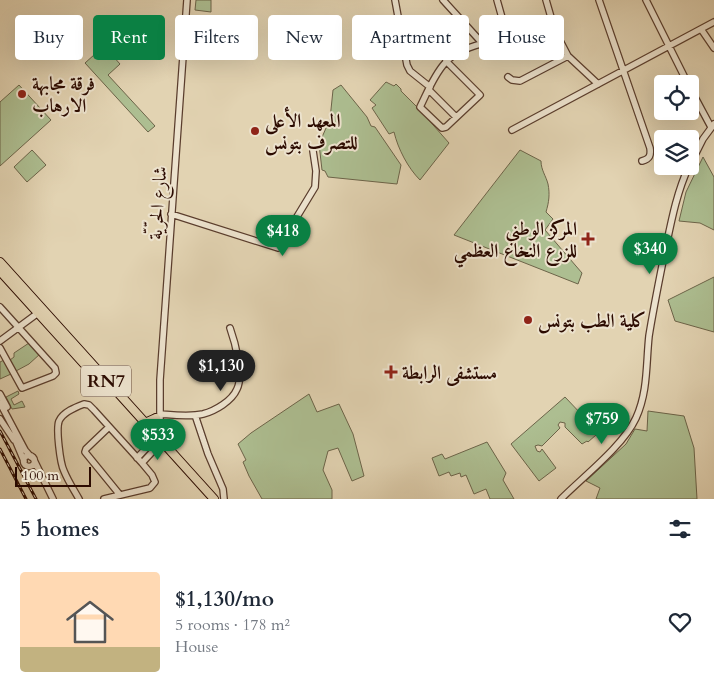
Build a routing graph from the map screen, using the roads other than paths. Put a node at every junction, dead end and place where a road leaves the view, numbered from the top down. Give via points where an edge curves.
1 (187, 0) edge
2 (395, 0) edge
3 (443, 0) edge
4 (497, 0) edge
5 (546, 0) edge
6 (599, 0) edge
7 (646, 0) edge
8 (501, 15) edge
9 (550, 15) edge
10 (714, 22) edge
11 (701, 29) junction
12 (479, 40) edge
13 (479, 45) edge
14 (668, 46) junction
15 (564, 48) edge
16 (714, 48) edge
17 (568, 56) junction
18 (446, 61) junction
19 (623, 71) junction
20 (683, 75) edge
21 (508, 78) dead end
22 (598, 84) junction
23 (430, 89) junction
24 (699, 104) edge
25 (456, 117) junction
26 (712, 126) edge
27 (512, 130) dead end
28 (699, 149) edge
29 (313, 151) dead end
30 (642, 161) dead end
31 (686, 175) edge
32 (171, 214) junction
33 (0, 262) edge
34 (0, 271) edge
35 (0, 307) edge
36 (38, 313) junction
37 (19, 328) junction
38 (230, 328) dead end
39 (0, 341) edge
40 (0, 348) edge
41 (0, 394) edge
42 (0, 403) edge
43 (0, 408) edge
44 (195, 415) junction
45 (158, 416) junction
46 (0, 419) edge
47 (144, 423) junction
48 (109, 427) junction
49 (157, 439) junction
50 (22, 449) junction
51 (33, 458) junction
52 (139, 461) junction
53 (25, 464) junction
54 (43, 481) junction
55 (120, 495) junction
56 (53, 499) edge
57 (79, 499) edge
58 (104, 499) edge
59 (208, 499) edge
60 (214, 499) edge
61 (224, 499) edge
62 (561, 499) edge

1 - 32 street, شارع الحرّيّة
2 - 23 street via 408,68
3 - 12 street
4 - 8 street
5 - 9 street
6 - 19 street
7 - 14 street
10 - 11 street
11 - 14 street
11 - 16 street
13 - 18 street
14 - 19 street
14 - 20 street
15 - 17 street
17 - 21 street via 520,81
17 - 22 street
18 - 23 street
18 - 25 street via 480,95
19 - 22 street
19 - 30 street via 650,148 648,159
22 - 27 street
23 - 25 street
23 - 25 street via 420,107 438,127 446,127
24 - 26 street
26 - 28 street
29 - 32 street via 315,187 278,248
31 - 62 street via 656,292 645,392 636,419 624,438
32 - 45 street, شارع الحرّيّة
33 - 47 main road, RN7
34 - 36 main road, RN7
35 - 37 street
36 - 37 street
36 - 49 main road, RN7
37 - 39 street
37 - 40 street via 55,368 54,376 22,388
38 - 44 street via 237,356 238,389 216,409
41 - 50 street via 12,417
42 - 50 street
43 - 50 street
44 - 45 street
44 - 61 street
45 - 47 main road
45 - 49 street, شارع الحرّيّة
46 - 50 street
47 - 49 main road, RN7
48 - 52 street
48 - 55 street via 85,452
48 - 57 street via 84,404 59,422 61,464
49 - 52 street
49 - 59 main road, RN7
49 - 60 main road, RN7
50 - 51 street
50 - 53 street
51 - 53 street via 26,457
51 - 53 street via 33,465
51 - 54 street
52 - 55 street via 155,482 143,491
53 - 54 street
54 - 56 street
55 - 58 street

